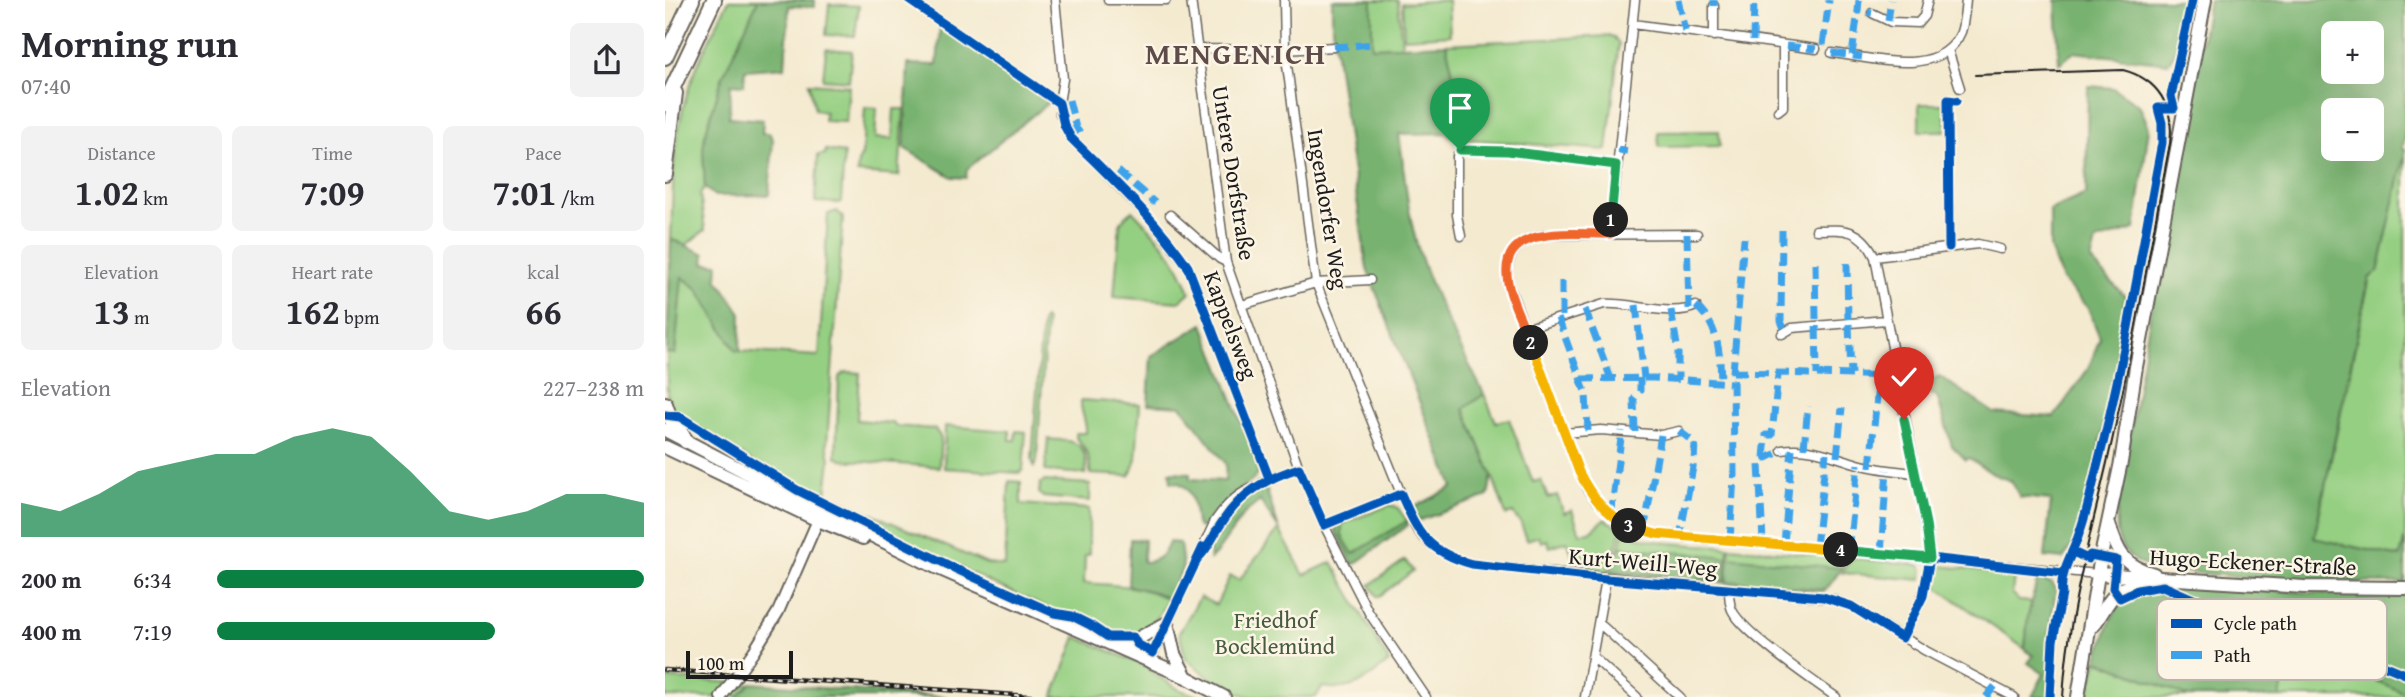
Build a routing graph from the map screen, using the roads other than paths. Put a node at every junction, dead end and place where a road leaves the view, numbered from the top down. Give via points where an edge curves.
1 (692, 0) edge
2 (713, 0) edge
3 (909, 0) edge
4 (1055, 0) edge
5 (1108, 0) edge
6 (1166, 0) edge
7 (1191, 0) edge
8 (1284, 0) edge
9 (1635, 0) edge
10 (1928, 0) edge
11 (1966, 0) edge
12 (2205, 0) edge
13 (1714, 6) dead end
14 (1872, 13) dead end
15 (1633, 24) junction
16 (1714, 36) junction
17 (1783, 45) junction
18 (1334, 47) dead end
19 (1196, 48) junction
20 (1816, 48) dead end
21 (1285, 50) junction
22 (1948, 50) junction
23 (1832, 53) dead end
24 (665, 58) edge
25 (678, 74) junction
26 (1960, 88) dead end
27 (1059, 103) junction
28 (665, 104) edge
29 (1778, 111) dead end
30 (1616, 165) junction
31 (665, 174) edge
32 (1170, 215) dead end
33 (1816, 230) dead end
34 (1610, 234) junction
35 (1697, 234) dead end
36 (1461, 236) dead end
37 (2000, 249) dead end
38 (1875, 257) junction
39 (1226, 262) junction
40 (1370, 280) dead end
41 (1316, 283) junction
42 (1243, 305) junction
43 (1696, 306) dead end
44 (1886, 320) junction
45 (1525, 329) junction
46 (1782, 334) dead end
47 (665, 404) edge
48 (665, 430) edge
49 (1679, 431) dead end
50 (1564, 433) junction
51 (686, 441) junction
52 (665, 447) edge
53 (1782, 450) dead end
54 (1299, 468) junction
55 (1914, 473) junction
56 (1269, 478) junction
57 (1401, 494) junction
58 (820, 515) junction
59 (2108, 522) junction
60 (1324, 525) junction
61 (1930, 558) junction
62 (2098, 574) junction
63 (2171, 578) junction
64 (1606, 579) junction
65 (2405, 588) edge
66 (1729, 589) junction
67 (1167, 623) junction
68 (1600, 624) junction
69 (2091, 629) junction
70 (1902, 638) junction
71 (1104, 641) junction
72 (1593, 657) junction
73 (1150, 662) junction
74 (1186, 677) junction
75 (722, 697) edge
76 (1224, 697) edge
77 (1426, 697) edge
78 (1585, 697) edge
79 (1637, 697) edge
80 (1679, 697) edge
81 (1836, 697) edge
82 (2014, 697) edge
83 (2078, 697) edge

1 - 24 highway
2 - 25 highway
3 - 27 street
4 - 27 street via 1063,79
5 - 6 street
7 - 19 street, Untere Dorfstraße
8 - 21 street, Ingendorfer Weg
9 - 15 street
10 - 14 street via 1918,23 1891,22
11 - 22 street via 1961,31
12 - 59 main road
13 - 16 street
15 - 16 street
15 - 30 street
16 - 17 street
17 - 20 street
17 - 29 street via 1783,107
18 - 21 street
19 - 21 street
19 - 39 street, Untere Dorfstraße
21 - 41 street, Ingendorfer Weg
22 - 23 street via 1914,63
22 - 26 street
25 - 28 highway
25 - 31 highway
27 - 56 street, Kappelsweg via 1071,138 1149,218 1188,267
30 - 34 street
30 - 36 street via 1508,151 1460,150 1457,215
32 - 39 street
33 - 38 street via 1848,230 1863,239
34 - 35 street
34 - 45 street via 1543,235 1518,245 1509,258 1507,276
37 - 38 street via 1978,244
38 - 44 street
39 - 42 street, Untere Dorfstraße
40 - 41 street
41 - 42 street
41 - 57 street, Ingendorfer Weg
42 - 54 street, Untere Dorfstraße
43 - 45 street via 1671,310 1604,304
44 - 46 street via 1792,328
44 - 55 street
45 - 50 street
47 - 51 highway
48 - 51 main road
49 - 50 street via 1661,435 1601,430
50 - 61 street via 1591,495 1613,517 1633,528 1656,534
51 - 58 main road
52 - 58 main road
53 - 55 street via 1815,450 1870,467
54 - 56 street
54 - 60 street, Untere Dorfstraße
55 - 61 street
56 - 67 street via 1232,507 1198,558
57 - 60 street
57 - 64 street, Kurt-Weill-Weg via 1423,537 1453,559
58 - 71 main road
58 - 75 street via 778,612
59 - 62 main road
59 - 63 main road via 2115,544 2132,566
60 - 77 street, Untere Dorfstraße via 1369,613
61 - 62 street
61 - 70 street via 1923,596
62 - 63 main road, Hugo-Eckener-Straße
62 - 69 main road
63 - 65 main road, Hugo-Eckener-Straße
63 - 69 main road via 2137,583 2116,593
64 - 66 street, Kurt-Weill-Weg
64 - 68 street
66 - 70 street, Kurt-Weill-Weg via 1833,598
66 - 81 street via 1737,617
67 - 71 main road via 1135,640
67 - 73 street
67 - 74 main road via 1174,654
68 - 72 street
68 - 80 street
69 - 83 main road
70 - 82 street, Kurt-Weill-Weg
71 - 73 main road
72 - 78 street
72 - 79 street
73 - 74 main road
74 - 76 main road

